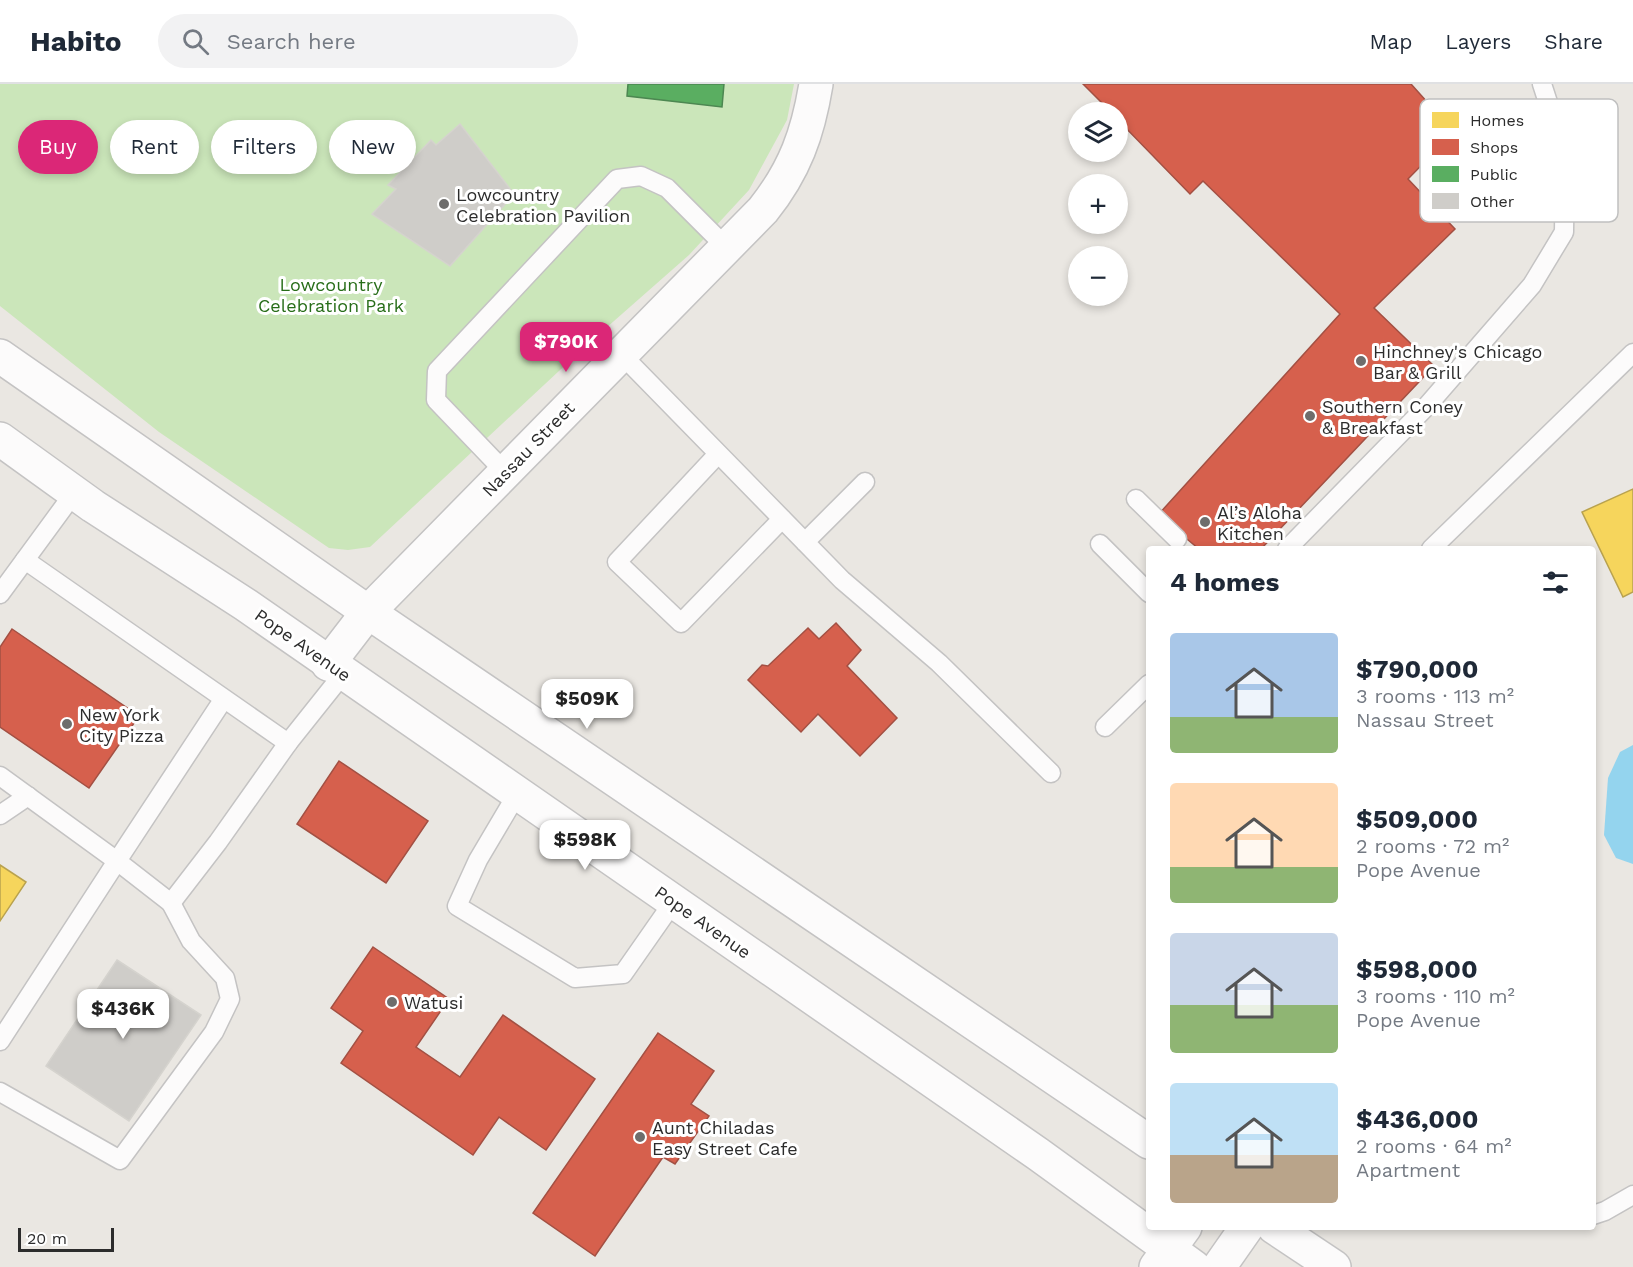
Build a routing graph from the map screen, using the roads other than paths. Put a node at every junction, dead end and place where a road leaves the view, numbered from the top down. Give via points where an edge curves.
1 (816, 84) edge
2 (1542, 84) edge
3 (1547, 99) edge
4 (1564, 222) edge
5 (727, 248) junction
6 (1633, 353) edge
7 (621, 354) junction
8 (0, 356) edge
9 (0, 439) edge
10 (718, 454) junction
11 (505, 472) junction
12 (865, 482) dead end
13 (74, 493) junction
14 (1136, 499) dead end
15 (782, 519) junction
16 (1177, 539) dead end
17 (805, 542) junction
18 (1100, 544) dead end
19 (1290, 546) edge
20 (1434, 546) edge
21 (25, 560) junction
22 (1146, 590) edge
23 (0, 594) edge
24 (368, 612) junction
25 (336, 669) junction
26 (1146, 687) edge
27 (223, 700) junction
28 (1105, 727) dead end
29 (288, 743) junction
30 (1051, 773) dead end
31 (0, 776) edge
32 (518, 794) junction
33 (28, 796) junction
34 (0, 815) edge
35 (117, 861) junction
36 (674, 901) junction
37 (171, 903) junction
38 (0, 1041) edge
39 (0, 1092) edge
40 (1146, 1140) edge
41 (1633, 1195) edge
42 (1596, 1214) edge
43 (1245, 1230) edge
44 (1278, 1230) edge
45 (1170, 1247) edge
46 (1194, 1267) edge
47 (1219, 1267) edge
48 (1334, 1267) edge

1 - 5 main road, Nassau Street via 808,127 780,189
2 - 3 lane
4 - 19 lane via 1564,232 1532,285 1433,399
5 - 7 main road, Nassau Street
5 - 11 lane via 667,188 641,176 617,179 437,371 436,400
6 - 20 lane
7 - 10 lane
7 - 11 main road, Nassau Street
8 - 24 main road
9 - 13 main road, Pope Avenue
10 - 15 lane
10 - 15 lane via 616,562 681,622
11 - 24 main road, Nassau Street
12 - 17 lane
13 - 21 lane
13 - 25 main road, Pope Avenue
14 - 16 lane
15 - 17 lane
17 - 30 lane via 842,580 939,663
18 - 22 lane
21 - 23 lane
21 - 27 lane
24 - 25 main road, Nassau Street
24 - 40 main road
25 - 29 lane
25 - 32 main road, Pope Avenue
26 - 28 lane
27 - 29 lane
27 - 35 lane
29 - 37 lane
31 - 33 lane
32 - 36 main road, Pope Avenue
32 - 36 lane via 478,860 457,906 575,978 622,974
33 - 34 lane
33 - 35 lane
35 - 37 lane
35 - 38 lane
36 - 45 main road, Pope Avenue
37 - 39 lane via 191,941 225,978 230,999 214,1032 120,1160
41 - 42 lane
43 - 47 main road
44 - 48 main road
45 - 46 main road, Pope Avenue

